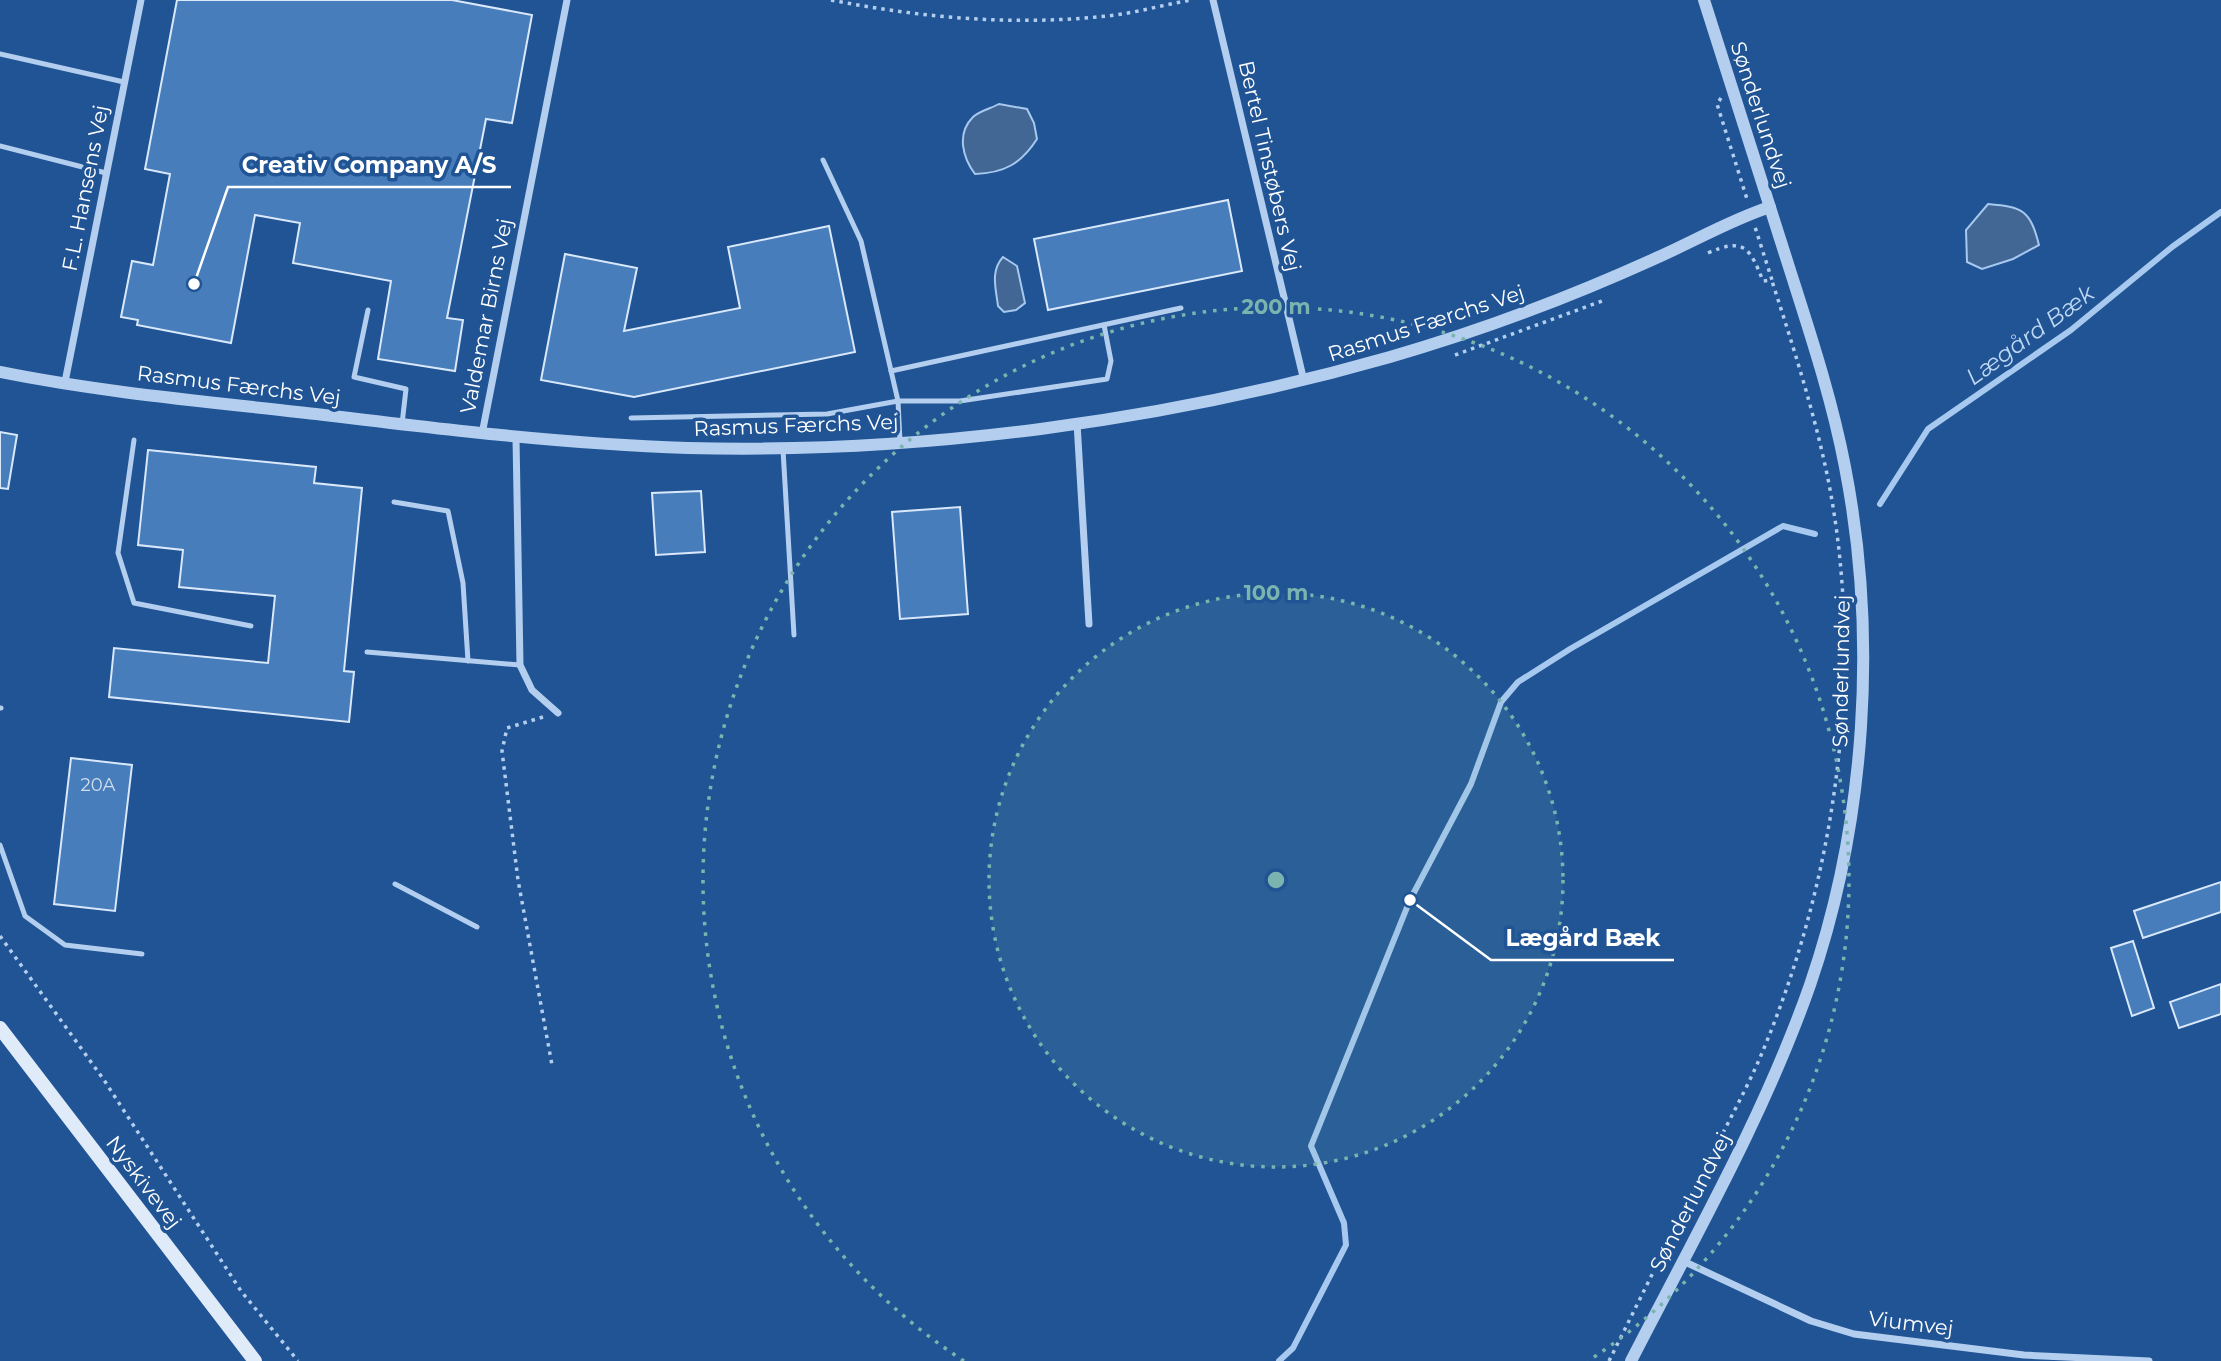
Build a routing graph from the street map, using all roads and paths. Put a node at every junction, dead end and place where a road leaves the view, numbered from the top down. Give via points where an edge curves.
1 (141, 0) edge
2 (567, 0) edge
3 (831, 0) edge
4 (1191, 0) edge
5 (1213, 0) edge
6 (1704, 0) edge
7 (0, 54) edge
8 (124, 82) junction
9 (1734, 94) junction
10 (0, 146) edge
11 (823, 160) dead end
12 (106, 173) junction
13 (1770, 207) junction
14 (1751, 213) junction
15 (1700, 256) dead end
16 (1772, 280) junction
17 (1602, 300) dead end
18 (1181, 308) dead end
19 (368, 310) dead end
20 (1104, 325) junction
21 (1445, 357) dead end
22 (891, 371) junction
23 (0, 372) edge
24 (1304, 380) junction
25 (65, 382) junction
26 (898, 401) junction
27 (631, 418) dead end
28 (1077, 423) junction
29 (402, 424) junction
30 (482, 434) junction
31 (516, 438) junction
32 (134, 440) dead end
33 (900, 441) junction
34 (783, 448) junction
35 (394, 502) dead end
36 (1089, 624) dead end
37 (251, 626) dead end
38 (794, 635) dead end
39 (367, 652) dead end
40 (468, 661) junction
41 (520, 665) junction
42 (558, 713) joint
43 (0, 845) edge
44 (395, 884) dead end
45 (477, 927) dead end
46 (0, 936) edge
47 (142, 954) dead end
48 (0, 1028) edge
49 (552, 1065) dead end
50 (1682, 1260) junction
51 (255, 1361) edge
52 (298, 1361) edge
53 (1609, 1361) edge
54 (1631, 1361) edge
55 (2149, 1361) edge

1 - 8 street, F.L. Hansens Vej
2 - 30 street, Valdemar Birns Vej
3 - 4 path via 954,19 1020,21 1108,16
5 - 24 street, Bertel Tinstøbers Vej
6 - 9 street, Sønderlundvej
7 - 8 lane
8 - 12 street, F.L. Hansens Vej
9 - 13 street, Sønderlundvej
9 - 14 path via 1717,104
10 - 12 lane
11 - 22 lane via 861,242
12 - 25 street, F.L. Hansens Vej
13 - 14 street, Rasmus Færchs Vej
13 - 50 street, Sønderlundvej via 1824,381 1851,500 1861,588 1864,680 1859,758 1841,866 1810,983 1773,1080
14 - 16 path
14 - 24 street, Rasmus Færchs Vej via 1659,257 1494,324
15 - 16 path via 1725,245 1740,245 1753,255 1763,281
16 - 53 path via 1810,401 1836,532 1843,678 1837,767 1822,865 1759,1060
17 - 21 path
18 - 20 lane
19 - 29 lane via 354,377 406,389
20 - 22 lane
20 - 26 lane via 1111,360 1107,379 960,401
22 - 26 lane
23 - 25 street, Rasmus Færchs Vej
24 - 28 street, Rasmus Færchs Vej via 1163,411
25 - 29 street, Rasmus Færchs Vej
26 - 27 lane via 827,414
26 - 33 lane
28 - 33 street, Rasmus Færchs Vej
28 - 36 street
29 - 30 street, Rasmus Færchs Vej
30 - 31 street, Rasmus Færchs Vej
31 - 34 street, Rasmus Færchs Vej
31 - 41 street
32 - 37 lane via 118,553 134,603
33 - 34 street, Rasmus Færchs Vej
34 - 38 lane
35 - 40 lane via 448,511 463,583
39 - 40 lane
40 - 41 lane
41 - 42 street via 532,690
42 - 49 path via 507,728 502,751 518,880
43 - 47 lane via 25,916 65,945
44 - 45 lane
46 - 52 path via 104,1080 241,1291
48 - 51 main road, Nyskivevej
50 - 54 street, Sønderlundvej
50 - 55 street, Viumvej via 1811,1321 1854,1334 2024,1355

